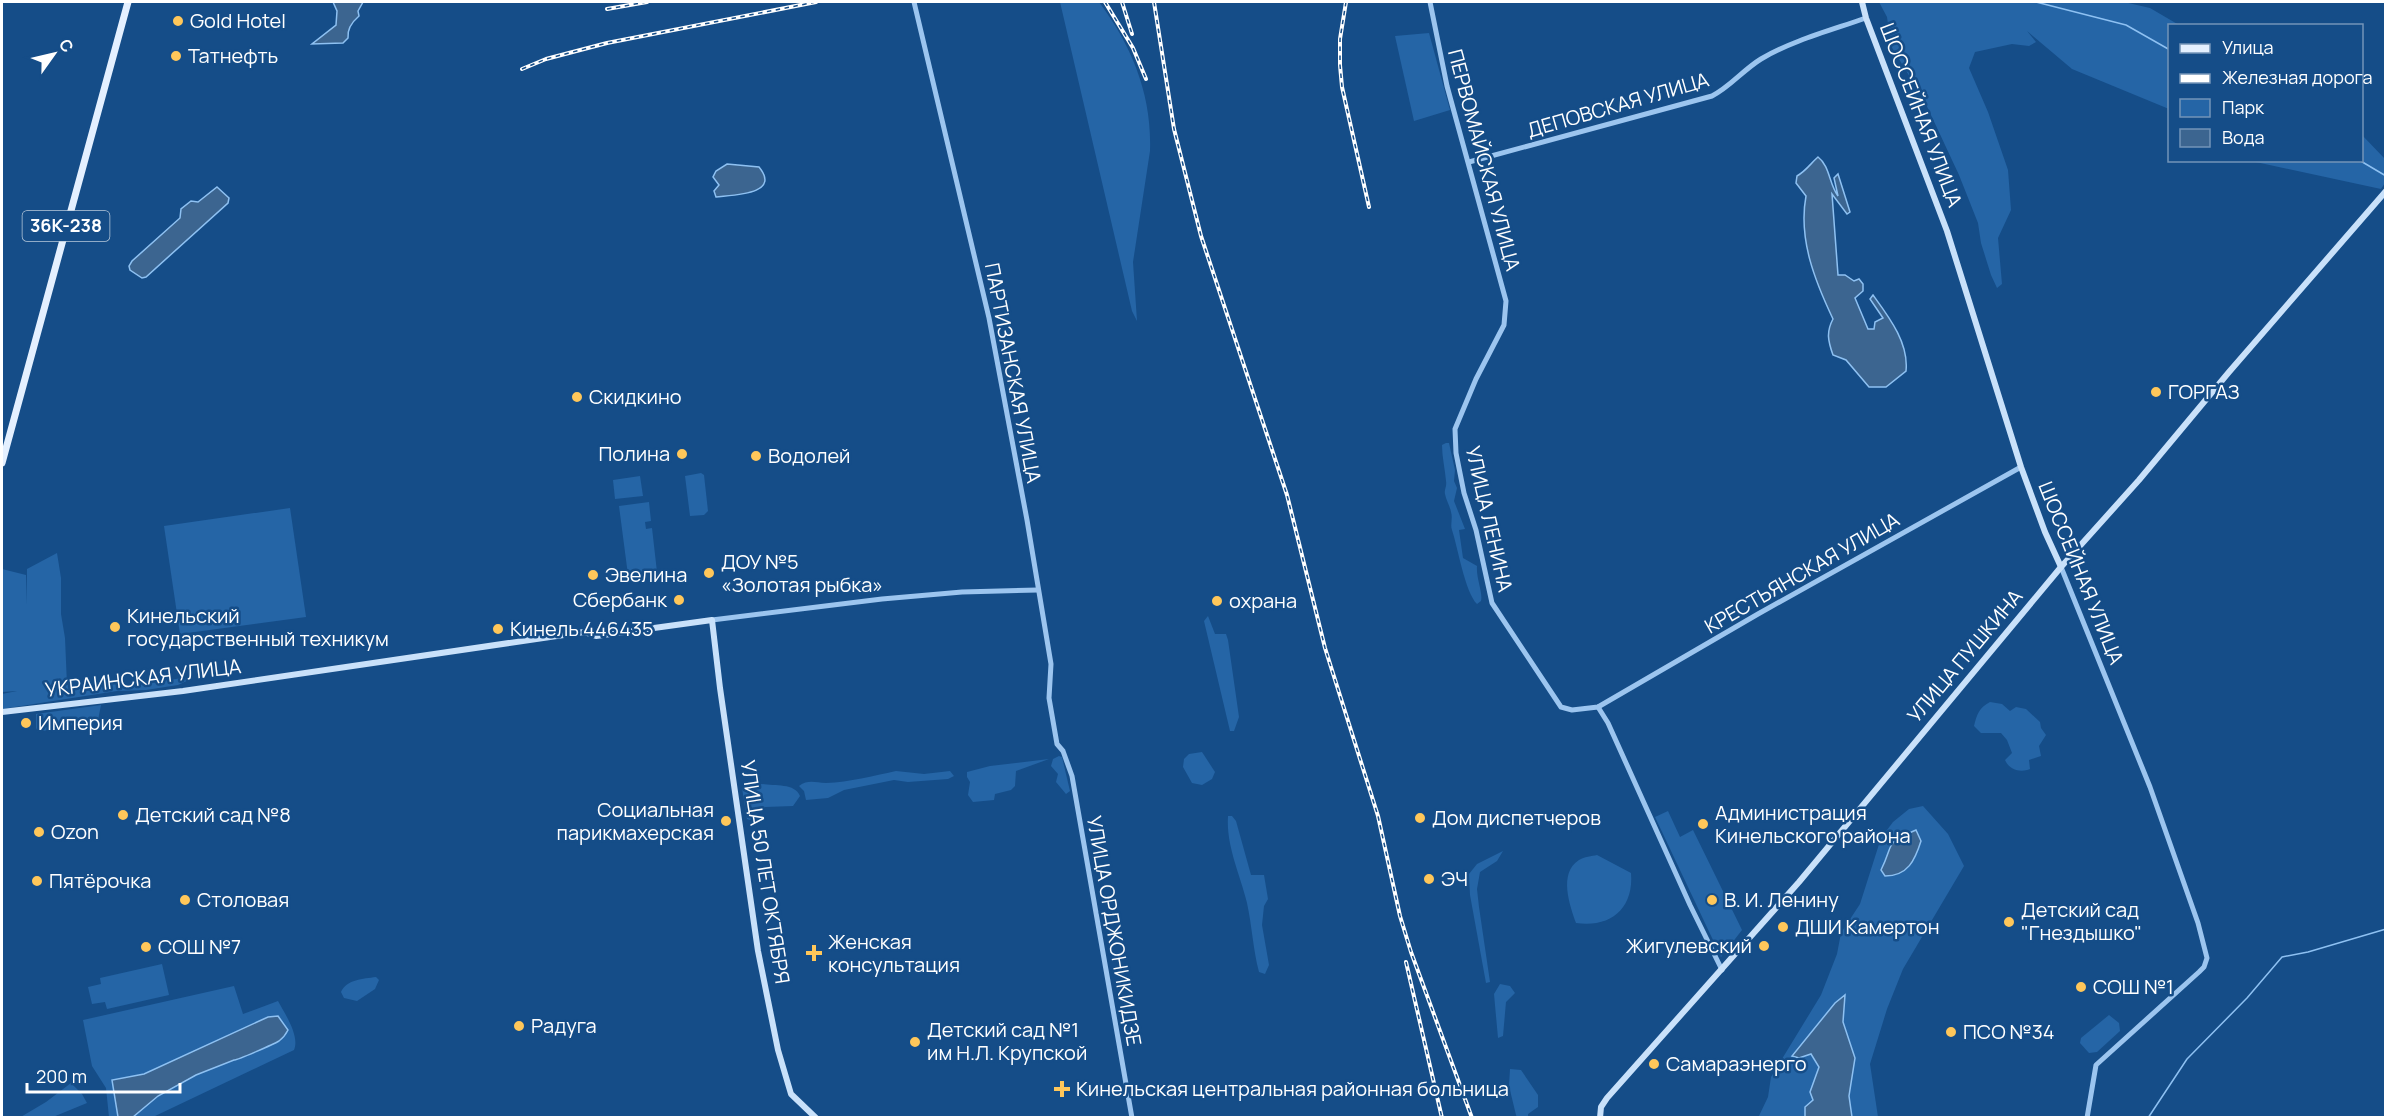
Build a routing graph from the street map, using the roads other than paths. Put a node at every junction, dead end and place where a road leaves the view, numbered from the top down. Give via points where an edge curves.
1 (128, 2) edge
2 (914, 2) edge
3 (1430, 2) edge
4 (1862, 2) edge
5 (1866, 18) junction
6 (1469, 162) junction
7 (2385, 191) edge
8 (1504, 325) joint
9 (2, 463) edge
10 (2021, 466) junction
11 (2061, 567) junction
12 (1038, 590) junction
13 (712, 620) junction
14 (1599, 707) junction
15 (2, 712) edge
16 (1064, 752) joint
17 (1722, 970) junction
18 (816, 1118) edge
19 (1132, 1118) edge
20 (1600, 1118) edge
21 (2087, 1118) edge

1 - 9 main road, 36К-238
2 - 12 street, ПАРТИЗАНСКАЯ УЛИЦА via 989,318
3 - 6 street, ПЕРВОМАЙСКАЯ УЛИЦА via 1447,86
4 - 5 main road, ШОССЕЙНАЯ УЛИЦА
5 - 6 street, ДЕПОВСКАЯ УЛИЦА via 1770,54 1712,96
5 - 10 main road, ШОССЕЙНАЯ УЛИЦА via 1947,231
6 - 8 street, ПЕРВОМАЙСКАЯ УЛИЦА via 1506,301
7 - 11 main road, УЛИЦА ПУШКИНА
8 - 14 street, УЛИЦА ЛЕНИНА via 1455,429 1464,493 1497,611 1561,707
10 - 11 main road, ШОССЕЙНАЯ УЛИЦА
10 - 14 street, КРЕСТЬЯНСКАЯ УЛИЦА
11 - 17 main road, УЛИЦА ПУШКИНА
11 - 21 street, ШОССЕЙНАЯ УЛИЦА via 2150,787 2207,958 2199,972 2096,1065
12 - 13 street, УКРАИНСКАЯ УЛИЦА via 882,598
12 - 16 street, ПАРТИЗАНСКАЯ УЛИЦА via 1051,664 1048,698 1057,744
13 - 15 main road, УКРАИНСКАЯ УЛИЦА via 596,636 584,632 183,691
13 - 18 main road, УЛИЦА 50 ЛЕТ ОКТЯБРЯ via 758,951 778,1050 791,1094
14 - 17 street
16 - 19 street, УЛИЦА ОРДЖОНИКИДЗЕ via 1078,806
17 - 20 main road, УЛИЦА ПУШКИНА via 1604,1102

